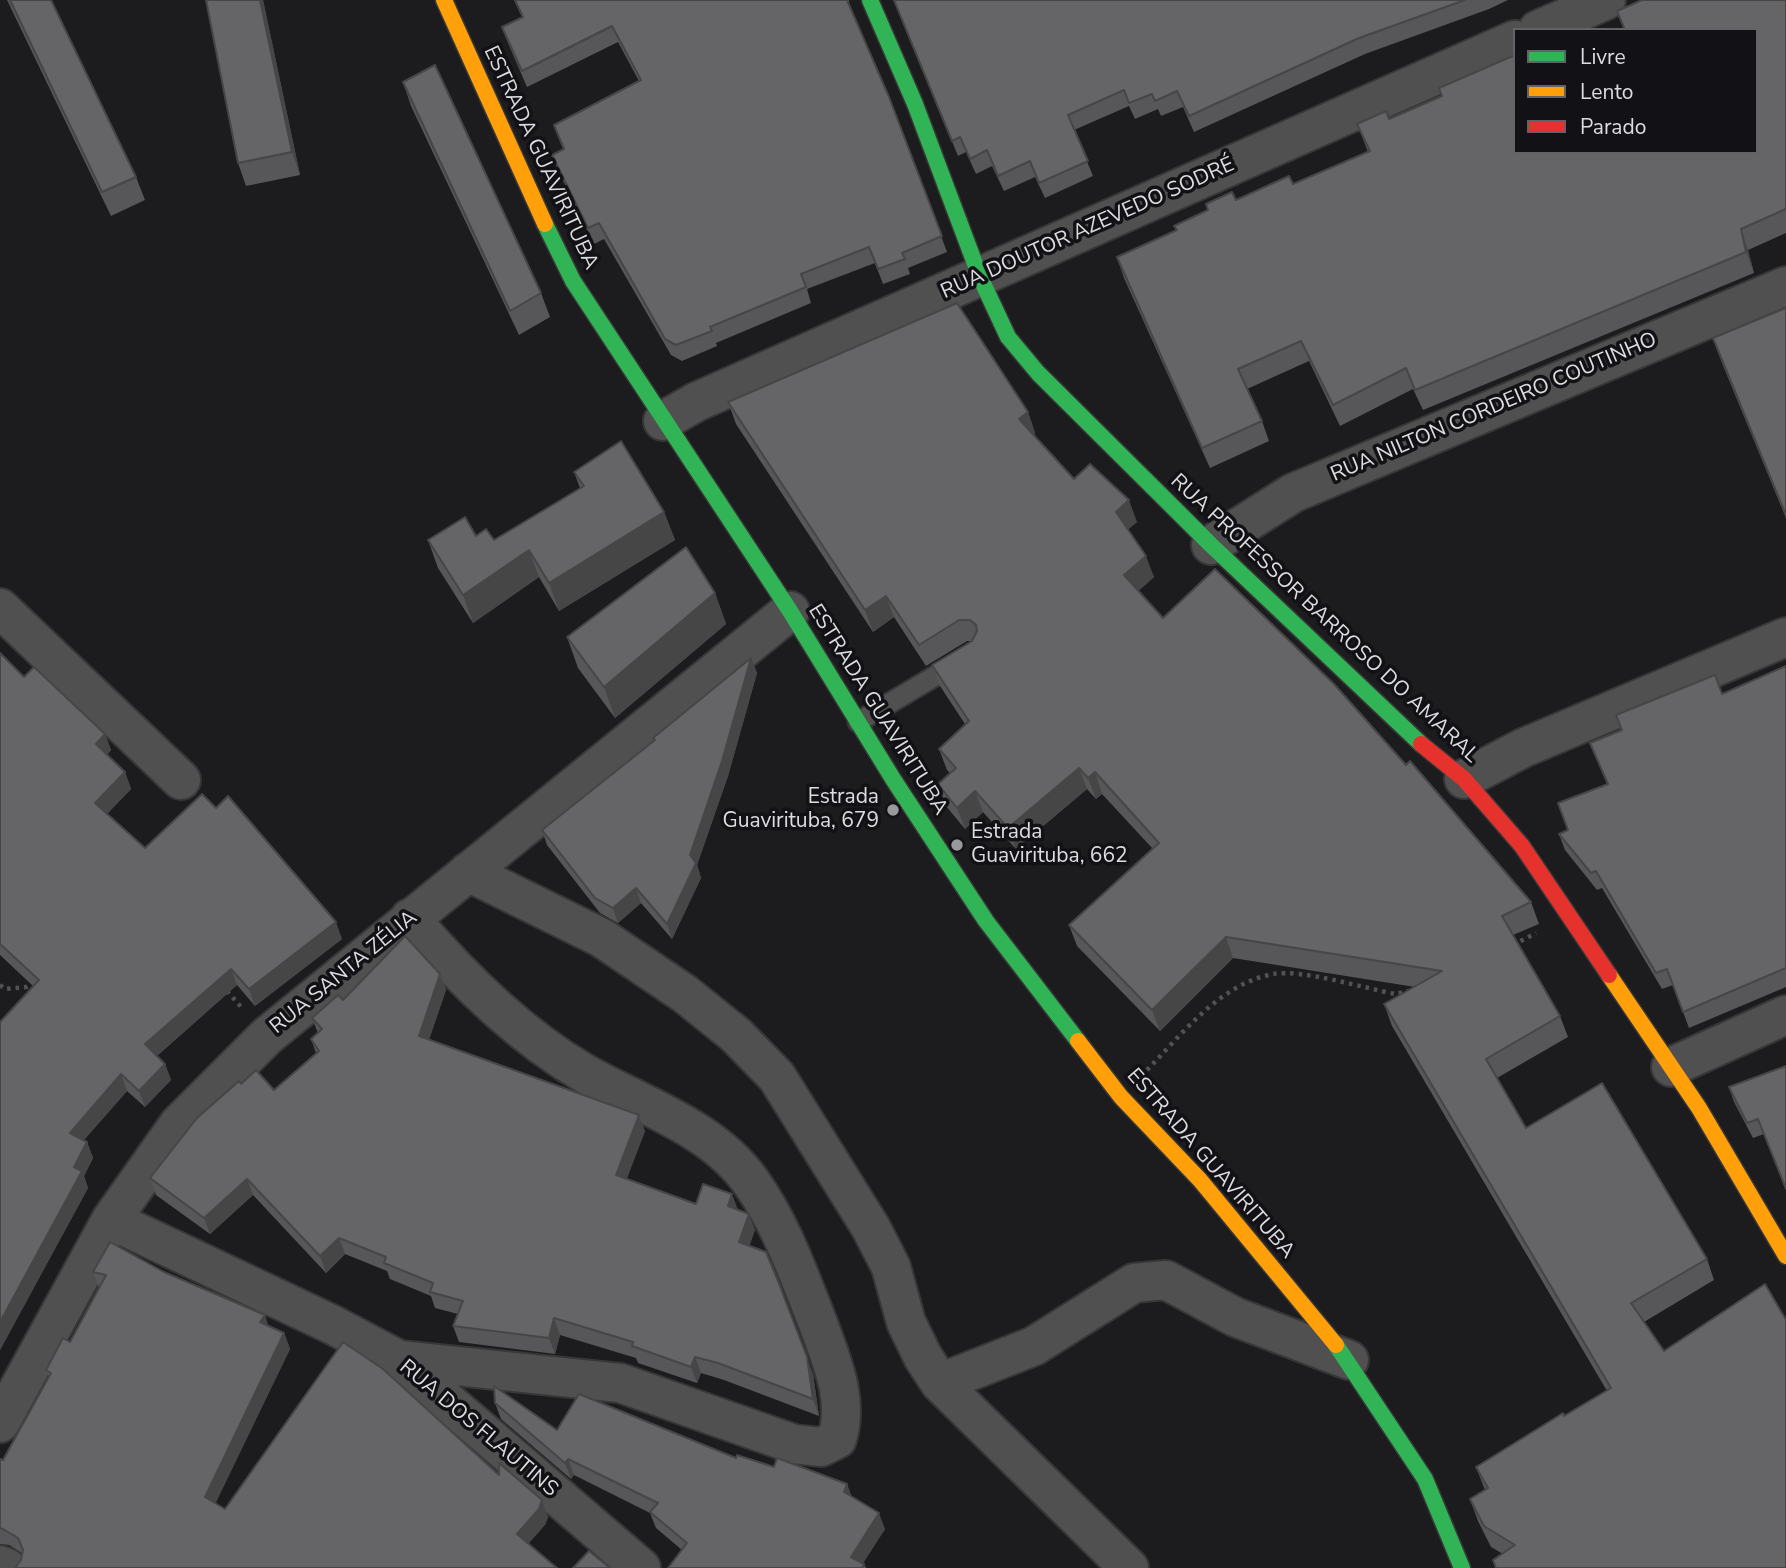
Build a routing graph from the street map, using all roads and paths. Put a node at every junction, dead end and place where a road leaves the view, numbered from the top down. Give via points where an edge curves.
1 (444, 0) edge
2 (870, 0) edge
3 (1606, 0) edge
4 (1543, 28) edge
5 (1513, 41) edge
6 (980, 277) junction
7 (1786, 286) edge
8 (663, 421) junction
9 (1211, 545) junction
10 (0, 608) edge
11 (790, 611) junction
12 (1786, 638) edge
13 (973, 652) edge
14 (858, 722) junction
15 (1464, 779) junction
16 (181, 780) dead end
17 (467, 872) junction
18 (1568, 917) junction
19 (410, 919) junction
20 (1509, 947) edge
21 (43, 978) edge
22 (221, 984) edge
23 (0, 985) edge
24 (1415, 990) edge
25 (1786, 1015) edge
26 (267, 1036) junction
27 (1671, 1067) junction
28 (1121, 1097) junction
29 (111, 1220) junction
30 (1786, 1256) edge
31 (399, 1360) junction
32 (1349, 1360) junction
33 (940, 1384) junction
34 (0, 1423) edge
35 (0, 1565) edge
36 (1127, 1567) edge
37 (7, 1568) edge
38 (641, 1568) edge
39 (1462, 1568) edge

1 - 8 street, ESTRADA GUAVIRITUBA via 573,281
2 - 6 street, RUA PROFESSOR BARROSO DO AMARAL
3 - 4 street
5 - 6 street, RUA DOUTOR AZEVEDO SODRÉ
6 - 8 street, RUA DOUTOR AZEVEDO SODRÉ via 696,402
6 - 9 street, RUA PROFESSOR BARROSO DO AMARAL via 1008,337 1038,373
7 - 9 street, RUA NILTON CORDEIRO COUTINHO via 1293,493
8 - 11 street, ESTRADA GUAVIRITUBA
9 - 15 street, RUA PROFESSOR BARROSO DO AMARAL
10 - 16 street
11 - 14 street, ESTRADA GUAVIRITUBA
11 - 17 street, RUA SANTA ZÉLIA
12 - 15 street via 1523,748
13 - 14 lane
14 - 28 street, ESTRADA GUAVIRITUBA via 986,921
15 - 18 street, RUA PROFESSOR BARROSO DO AMARAL via 1521,846
17 - 19 street, RUA SANTA ZÉLIA
17 - 33 street via 602,938 685,994 736,1035 777,1077 876,1238 891,1267 906,1322
18 - 20 path
18 - 27 street, RUA PROFESSOR BARROSO DO AMARAL
19 - 26 street, RUA SANTA ZÉLIA
19 - 31 street via 472,987 523,1030 582,1072 711,1143 751,1181 778,1229 834,1366 842,1408 838,1438 821,1447 794,1444 620,1384
21 - 23 path via 26,988
22 - 26 path
24 - 28 path via 1395,994 1275,974 1234,988 1192,1023
25 - 27 street
26 - 29 street, RUA SANTA ZÉLIA via 179,1124
27 - 30 street, RUA PROFESSOR BARROSO DO AMARAL
28 - 32 street, ESTRADA GUAVIRITUBA via 1200,1180
29 - 31 street, RUA DOS FLAUTINS
29 - 34 street, RUA SANTA ZÉLIA
31 - 38 street, RUA DOS FLAUTINS
32 - 33 street via 1235,1317 1166,1280 1150,1279 1134,1283 1034,1346
32 - 39 street, ESTRADA GUAVIRITUBA via 1425,1479
33 - 36 street
35 - 37 street

